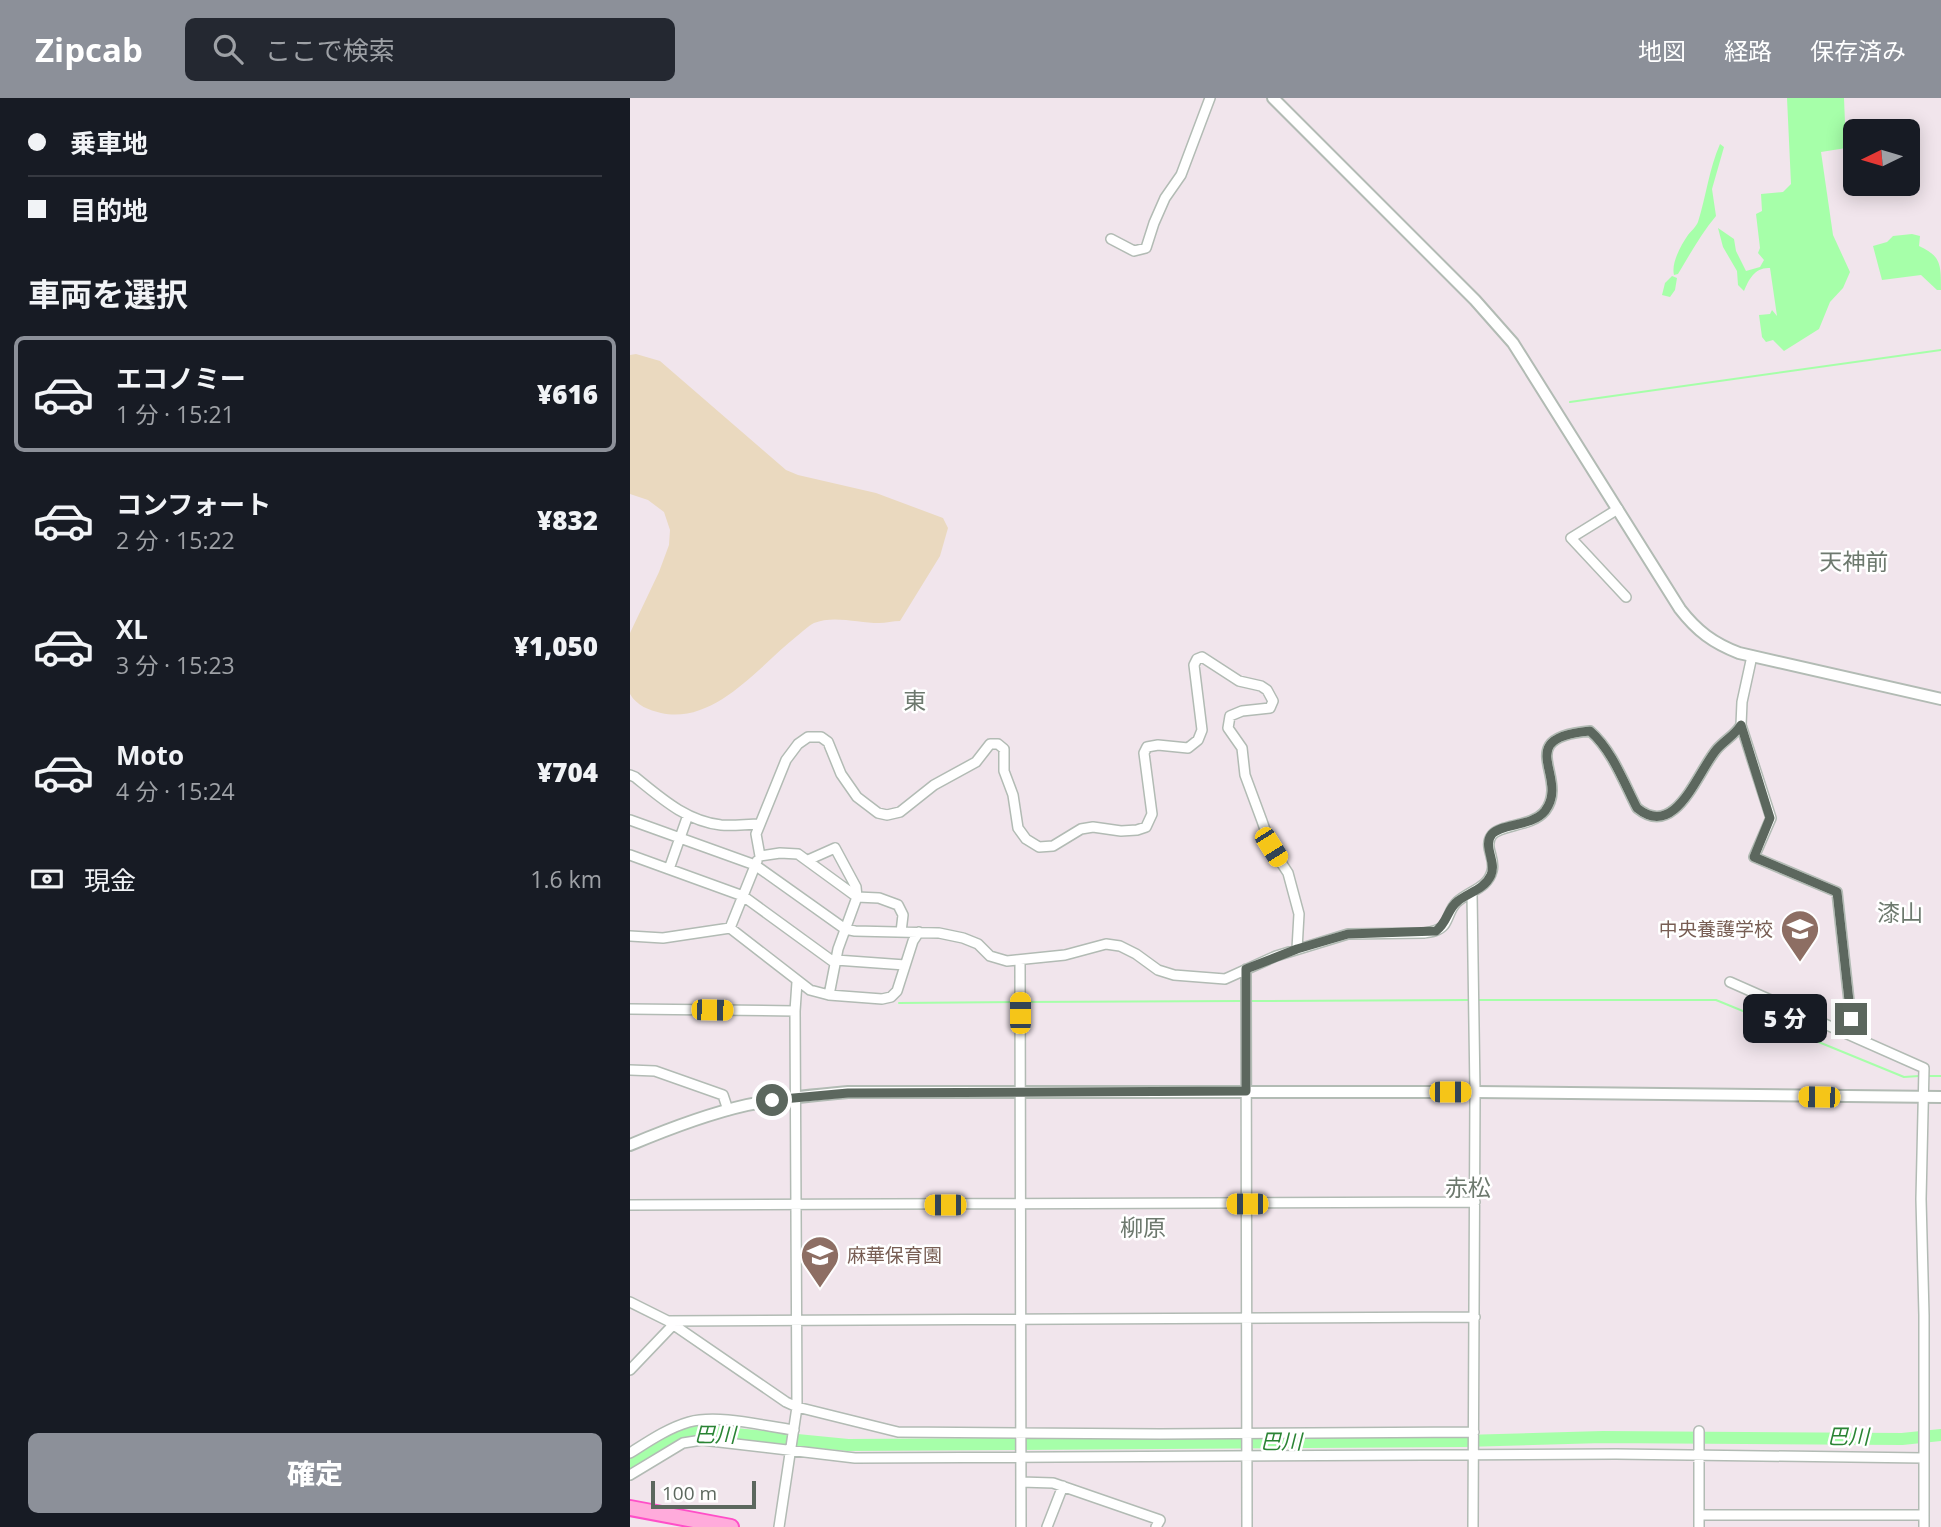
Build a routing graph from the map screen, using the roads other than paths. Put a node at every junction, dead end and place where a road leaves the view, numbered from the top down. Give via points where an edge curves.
1 (1210, 98) edge
2 (1273, 98) edge
3 (1111, 239) dead end
4 (1618, 509) junction
5 (1626, 597) dead end
6 (1752, 656) junction
7 (1941, 699) edge
8 (1741, 725) junction
9 (630, 775) edge
10 (688, 815) junction
11 (630, 820) edge
12 (760, 824) junction
13 (680, 839) junction
14 (630, 855) edge
15 (760, 856) junction
16 (808, 860) junction
17 (755, 865) junction
18 (670, 869) junction
19 (1472, 893) junction
20 (743, 896) junction
21 (858, 897) junction
22 (730, 928) junction
23 (845, 929) junction
24 (901, 932) junction
25 (919, 932) junction
26 (630, 936) edge
27 (1297, 949) junction
28 (1020, 960) junction
29 (836, 961) junction
30 (905, 965) junction
31 (1246, 969) junction
32 (797, 982) junction
33 (1730, 982) dead end
34 (829, 995) junction
35 (630, 1009) edge
36 (795, 1011) junction
37 (1844, 1032) junction
38 (630, 1070) edge
39 (1246, 1091) junction
40 (1925, 1091) junction
41 (1020, 1092) junction
42 (1475, 1092) junction
43 (796, 1096) junction
44 (1941, 1097) edge
45 (728, 1110) junction
46 (630, 1145) edge
47 (1475, 1202) junction
48 (1020, 1204) junction
49 (1247, 1204) junction
50 (630, 1205) edge
51 (795, 1205) junction
52 (630, 1302) edge
53 (1475, 1317) junction
54 (1248, 1318) junction
55 (796, 1319) junction
56 (1021, 1319) junction
57 (671, 1323) junction
58 (630, 1370) edge
59 (797, 1407) junction
60 (794, 1430) junction
61 (1699, 1431) dead end
62 (1474, 1432) junction
63 (1248, 1433) junction
64 (1021, 1434) junction
65 (790, 1451) junction
66 (630, 1453) edge
67 (1248, 1456) junction
68 (1699, 1456) junction
69 (1474, 1457) junction
70 (1021, 1458) junction
71 (1923, 1458) junction
72 (630, 1475) edge
73 (1021, 1482) junction
74 (1063, 1486) junction
75 (630, 1508) edge
76 (1699, 1515) junction
77 (1924, 1515) junction
78 (689, 1523) edge
79 (731, 1527) edge
80 (779, 1527) edge
81 (1021, 1527) edge
82 (1047, 1527) edge
83 (1156, 1527) edge
84 (1247, 1527) edge
85 (1473, 1527) edge
86 (1699, 1527) edge
87 (1924, 1527) edge

1 - 3 street via 1181,175 1154,223 1146,248 1134,251
2 - 4 street via 1503,330
4 - 5 street via 1571,538
4 - 6 street via 1691,624 1716,644
6 - 7 street
6 - 8 street
8 - 19 street via 1717,749 1671,814 1656,818 1637,808 1611,757 1590,731 1558,738 1547,752 1552,796 1546,810 1537,818 1496,831 1488,844 1492,872
8 - 37 street via 1770,818 1754,857 1837,892 1851,1019
9 - 10 street
10 - 12 street via 721,825
10 - 13 street
11 - 13 street
12 - 15 street via 756,834
12 - 27 street via 786,760 808,737 821,737 857,797 878,813 900,812 934,785 976,762 989,744 998,744 1004,749 1004,771 1018,828 1026,839 1040,847 1053,846 1093,827 1136,831 1146,827 1152,814 1144,753 1150,746 1188,748 1202,730 1194,665 1202,657 1272,696 1270,708 1230,716 1228,728 1242,748 1245,775 1271,847 1287,873 1299,914
13 - 17 street
13 - 18 street
14 - 18 street
15 - 16 street via 789,853
15 - 17 street
16 - 21 street
16 - 21 street via 835,848
17 - 20 street
17 - 23 street
18 - 20 street
19 - 27 street via 1456,902 1436,931 1348,934
19 - 42 street
20 - 22 street
20 - 29 street
21 - 23 street
21 - 24 street via 898,905 903,915
22 - 26 street via 663,938
22 - 32 street
23 - 24 street
23 - 29 street
24 - 25 street
25 - 28 street via 962,938 978,944 990,956
25 - 30 street
27 - 31 street
28 - 31 street via 1106,944 1120,946 1174,975 1225,979
28 - 41 street
29 - 30 street
29 - 34 street
30 - 34 street via 891,997
31 - 39 street
32 - 34 street
32 - 36 street
33 - 37 street
35 - 36 street
36 - 43 street
37 - 40 street via 1924,1068
38 - 45 street via 655,1071 723,1095
39 - 41 street
39 - 42 street
39 - 49 street
40 - 42 street
40 - 44 street
40 - 71 street
41 - 43 street
41 - 48 street
42 - 47 street
43 - 45 street
43 - 51 street
45 - 46 street
47 - 49 street
47 - 53 street
48 - 49 street
48 - 51 street
48 - 56 street
49 - 54 street
50 - 51 street
51 - 55 street
52 - 57 street
53 - 54 street
53 - 62 street
54 - 56 street
54 - 63 street
55 - 56 street
55 - 57 street
55 - 59 street
56 - 64 street
57 - 58 street
57 - 59 street
59 - 60 street
59 - 64 street via 898,1432
60 - 65 street
60 - 66 street via 697,1420 670,1429
61 - 68 street
62 - 63 street
62 - 69 street
63 - 64 street
63 - 67 street
64 - 70 street
65 - 70 street via 855,1458
65 - 72 street via 702,1440 683,1443
65 - 80 street
67 - 69 street
67 - 70 street
67 - 84 street
68 - 69 street
68 - 71 street
68 - 76 street
69 - 85 street
70 - 73 street
71 - 77 street
73 - 74 street
73 - 81 street
74 - 82 street
74 - 83 street via 1160,1520
75 - 78 main road
76 - 77 street
76 - 86 street
77 - 87 street
78 - 79 main road

